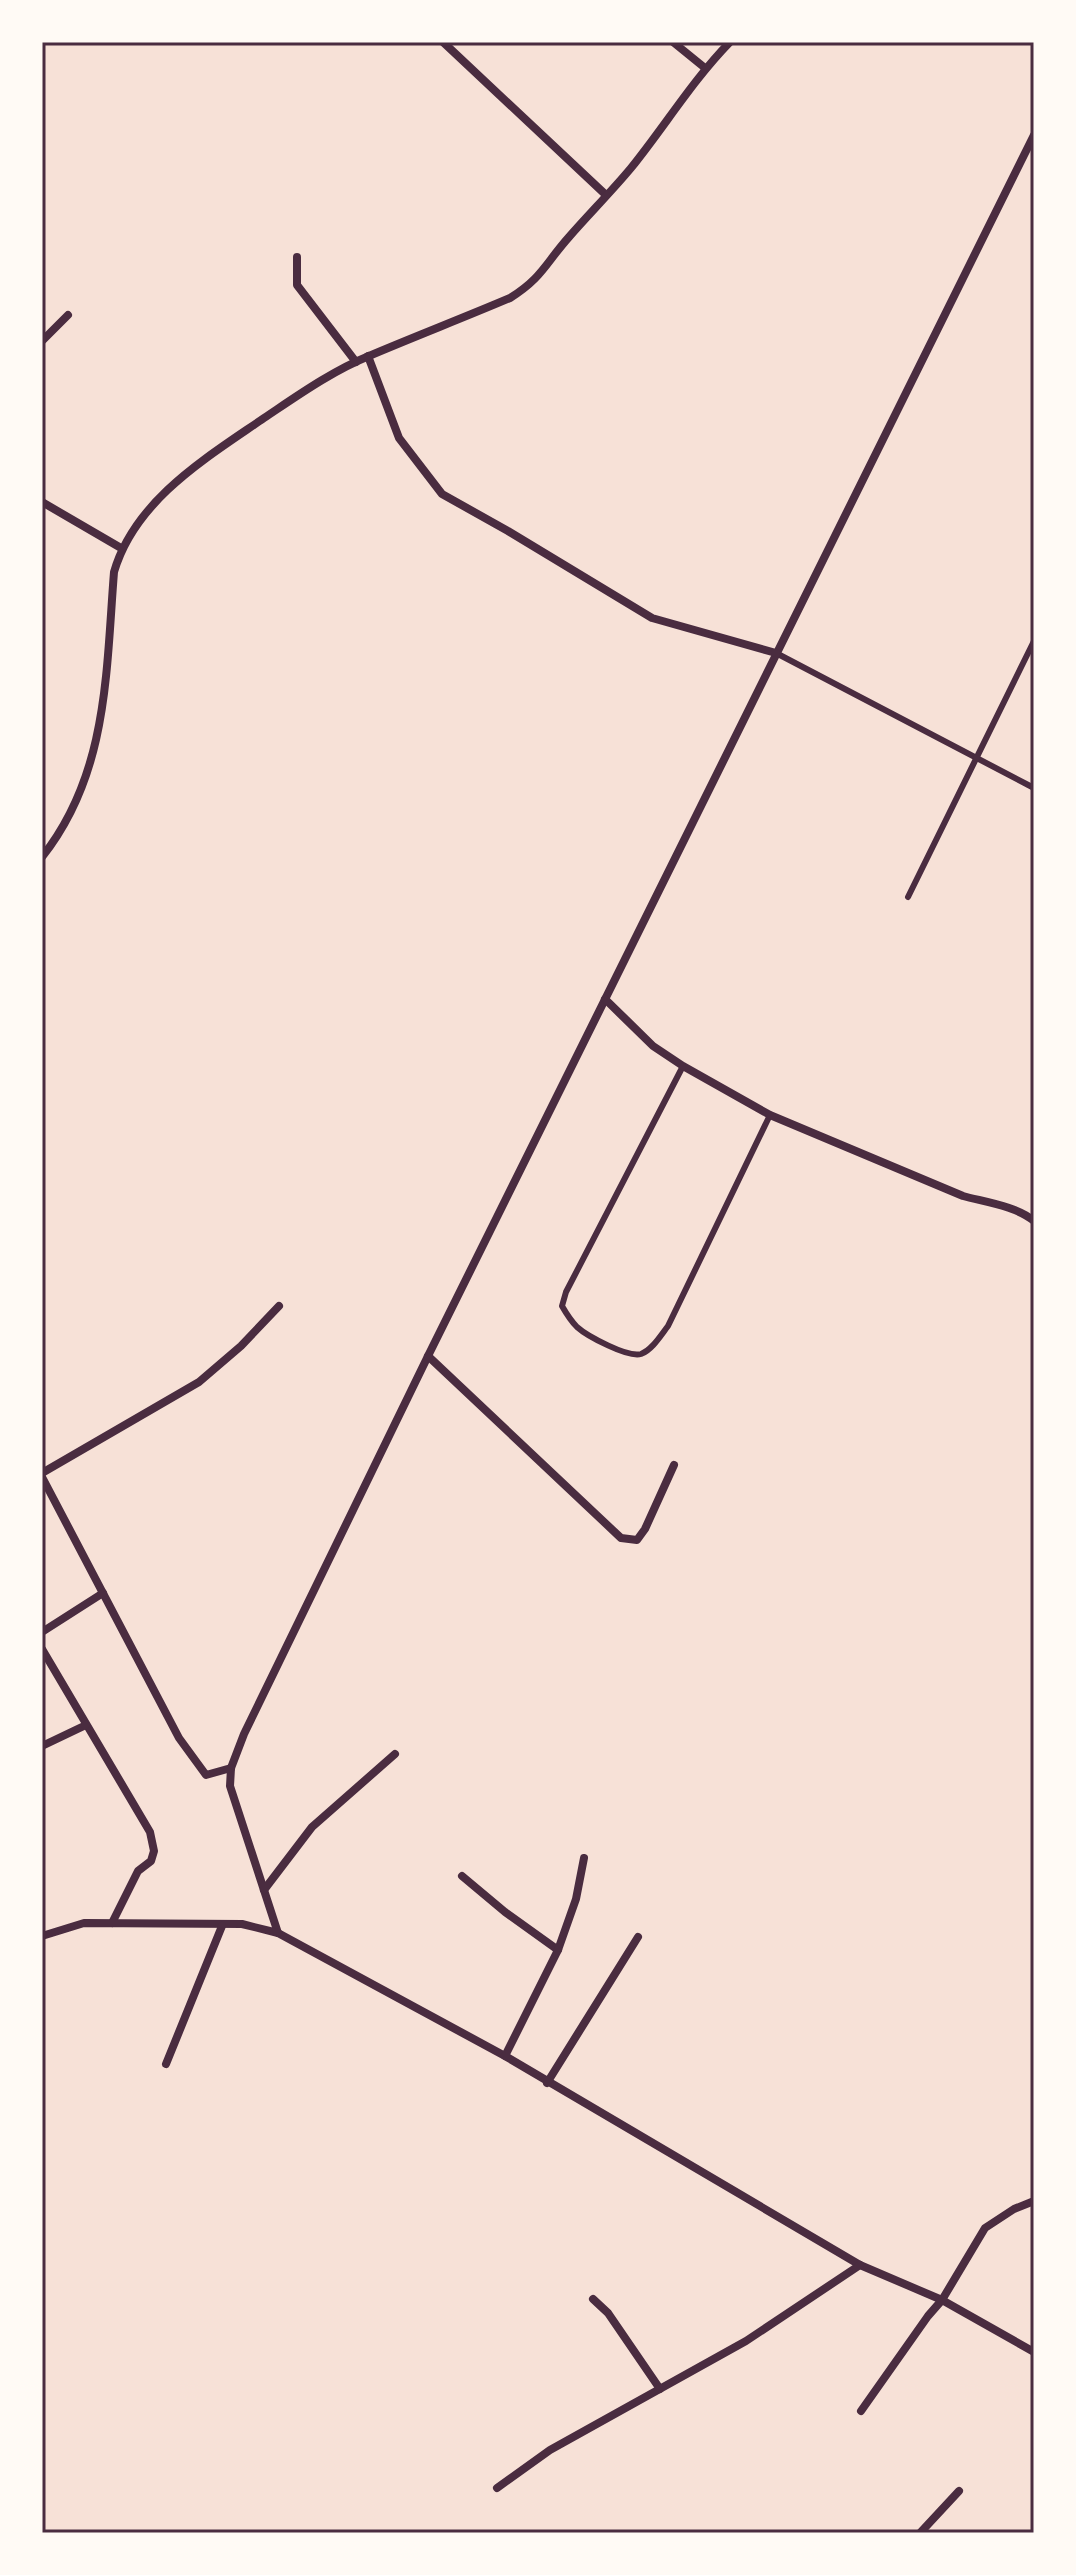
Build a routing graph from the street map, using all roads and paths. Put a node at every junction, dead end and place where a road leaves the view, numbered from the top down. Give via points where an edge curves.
1 (443, 42) edge
2 (673, 42) edge
3 (730, 42) edge
4 (705, 68) junction
5 (1034, 135) edge
6 (606, 195) junction
7 (297, 257) dead end
8 (68, 315) dead end
9 (42, 341) edge
10 (368, 356) junction
11 (356, 362) junction
12 (42, 502) edge
13 (121, 548) junction
14 (1034, 641) edge
15 (776, 653) junction
16 (977, 757) junction
17 (1034, 788) edge
18 (42, 857) edge
19 (908, 897) dead end
20 (605, 999) junction
21 (683, 1066) junction
22 (770, 1115) junction
23 (1034, 1221) edge
24 (279, 1306) dead end
25 (428, 1356) junction
26 (674, 1465) dead end
27 (42, 1475) edge
28 (103, 1593) junction
29 (42, 1632) edge
30 (42, 1649) edge
31 (86, 1725) junction
32 (42, 1746) edge
33 (395, 1754) dead end
34 (231, 1768) junction
35 (584, 1858) dead end
36 (462, 1876) dead end
37 (264, 1890) junction
38 (112, 1923) junction
39 (222, 1926) junction
40 (278, 1933) junction
41 (42, 1936) edge
42 (638, 1937) dead end
43 (558, 1950) junction
44 (505, 2056) junction
45 (166, 2064) dead end
46 (547, 2083) junction
47 (1034, 2201) edge
48 (860, 2265) junction
49 (593, 2299) dead end
50 (942, 2300) junction
51 (1034, 2352) edge
52 (660, 2389) junction
53 (861, 2411) dead end
54 (497, 2488) dead end
55 (959, 2491) dead end
56 (920, 2533) edge

1 - 6 street
2 - 4 street
3 - 4 street
4 - 6 street
5 - 15 street
6 - 10 street via 530,285
7 - 11 street via 297,285
8 - 9 street
10 - 11 street
10 - 15 street via 399,438 442,494 652,618
11 - 13 street via 206,456 162,496
12 - 13 street
13 - 18 street via 93,762 61,833
14 - 16 lane
15 - 16 lane
15 - 20 street
16 - 17 lane
16 - 19 lane
20 - 21 street via 653,1046
20 - 25 street
21 - 22 street
21 - 22 lane via 566,1292 562,1306 578,1328 628,1354 640,1354 652,1345 668,1326
22 - 23 street
24 - 27 street via 199,1382
25 - 26 street via 621,1538 637,1540 645,1529
25 - 34 street
27 - 28 street
28 - 29 street
28 - 34 street via 194,1761 206,1775
30 - 31 street
31 - 32 street
31 - 38 street via 150,1832 154,1851
33 - 37 street via 312,1827
34 - 37 street via 230,1786
35 - 43 street
36 - 43 street
37 - 40 street
38 - 39 street
38 - 41 street via 84,1923
39 - 40 street via 242,1924
39 - 45 street
40 - 44 street
42 - 46 street
43 - 44 street
44 - 46 street
46 - 48 street
47 - 50 street via 985,2228
48 - 50 street
48 - 52 street via 746,2341
49 - 52 street
50 - 51 street
50 - 53 street
52 - 54 street via 550,2450
55 - 56 street

